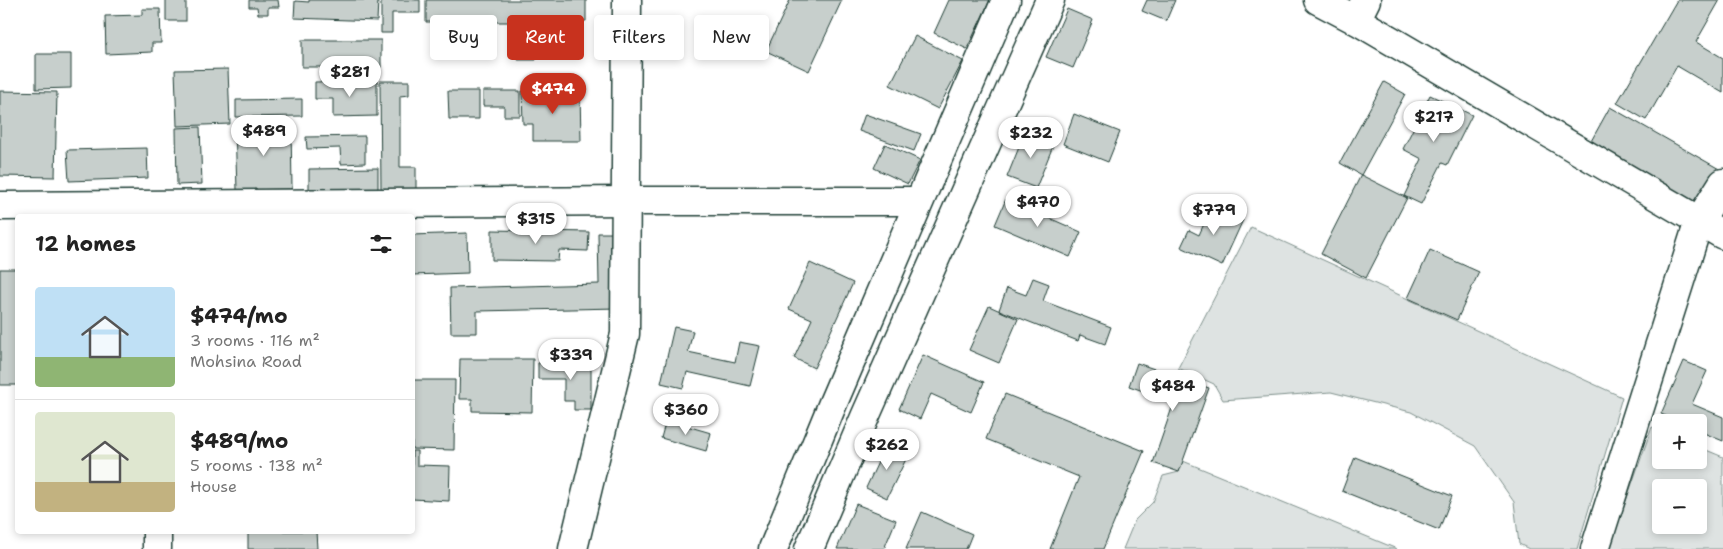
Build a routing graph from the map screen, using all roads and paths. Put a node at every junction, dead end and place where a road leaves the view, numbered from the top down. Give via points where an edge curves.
1 (627, 0) edge
2 (1006, 0) edge
3 (1050, 0) edge
4 (1318, 0) edge
5 (1361, 10) edge
6 (939, 156) junction
7 (974, 171) junction
8 (1723, 183) edge
9 (627, 201) junction
10 (919, 201) junction
11 (0, 206) edge
12 (153, 210) edge
13 (1699, 221) junction
14 (1723, 235) edge
15 (833, 403) junction
16 (865, 417) junction
17 (157, 534) edge
18 (157, 549) edge
19 (573, 549) edge
20 (773, 549) edge
21 (810, 549) edge
22 (1595, 549) edge

1 - 9 street
2 - 6 street
3 - 7 street
4 - 5 street
5 - 13 street
6 - 7 street
6 - 10 street
7 - 16 street
8 - 13 street
9 - 10 street
9 - 12 street
9 - 19 street via 625,334
10 - 15 street
11 - 12 street
13 - 14 street
13 - 22 street
15 - 16 street
15 - 20 street
16 - 21 street
17 - 18 street

